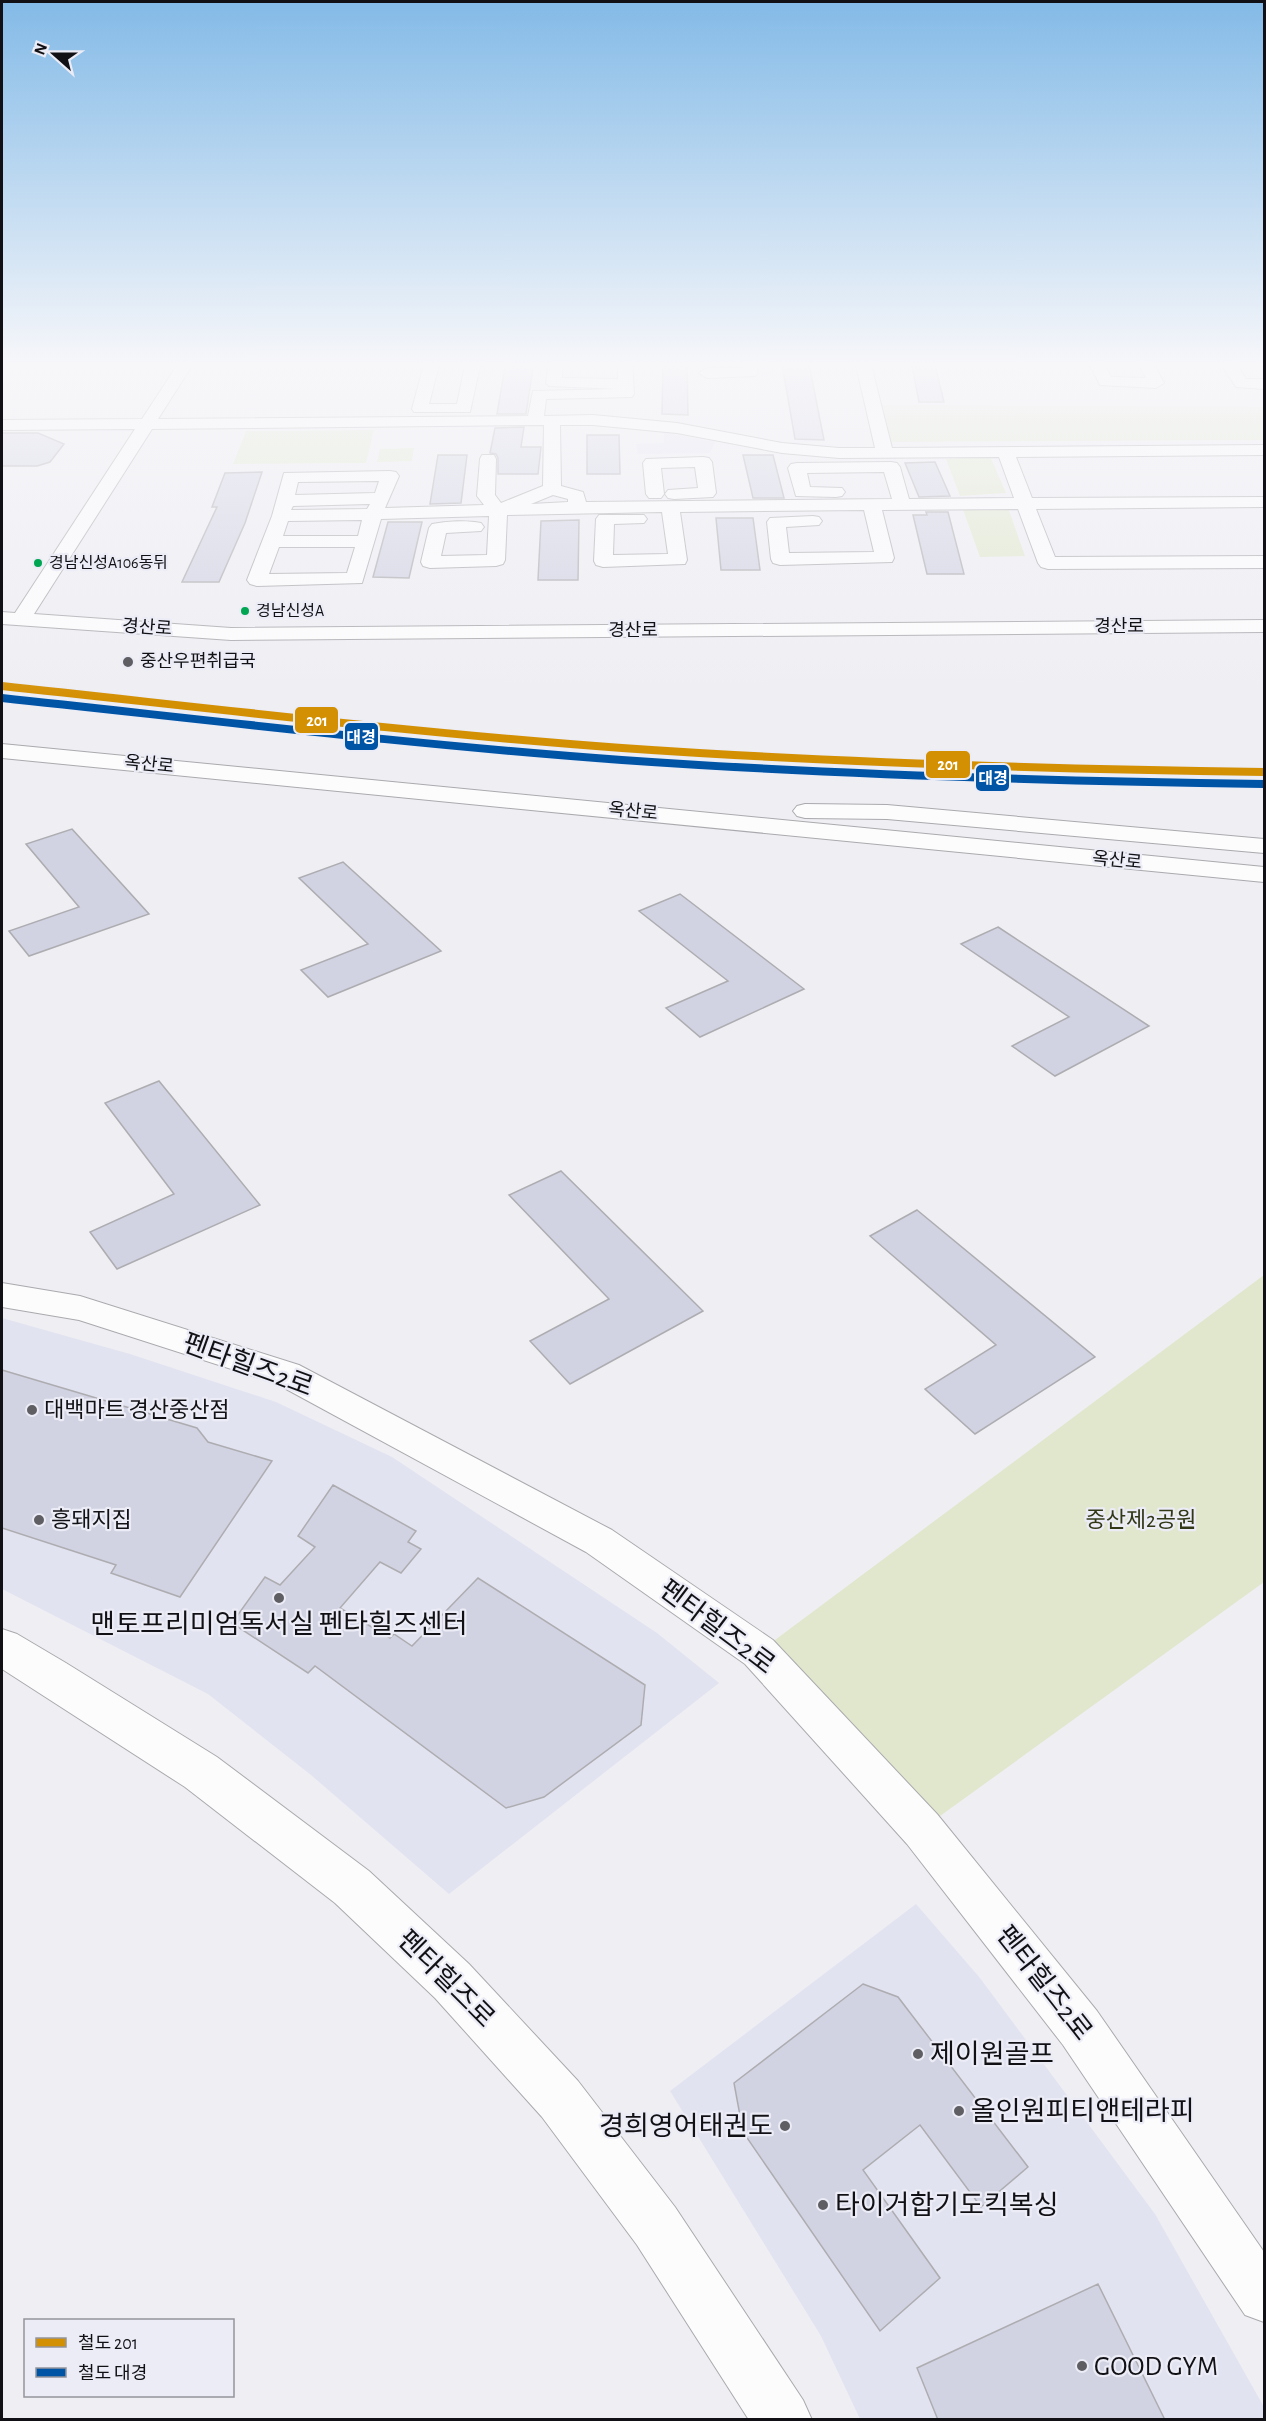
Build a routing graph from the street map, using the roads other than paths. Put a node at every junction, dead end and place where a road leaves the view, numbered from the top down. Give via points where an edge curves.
1 (110, 474) edge
2 (487, 474) edge
3 (550, 474) edge
4 (798, 474) edge
5 (893, 474) edge
6 (1014, 474) edge
7 (552, 489) junction
8 (655, 494) dead end
9 (900, 498) junction
10 (577, 501) junction
11 (1264, 502) edge
12 (1025, 503) junction
13 (377, 506) junction
14 (283, 508) junction
15 (874, 513) junction
16 (498, 519) junction
17 (365, 541) junction
18 (271, 542) junction
19 (1264, 562) edge
20 (11, 619) edge
21 (1264, 626) edge
22 (2, 751) edge
23 (609, 810) junction
24 (1073, 828) junction
25 (1264, 846) edge
26 (1072, 856) junction
27 (1264, 875) edge
28 (2, 1295) edge
29 (2, 1647) edge
30 (1264, 2296) edge
31 (783, 2420) edge

1 - 20 street
2 - 16 street via 486,496
3 - 7 street
4 - 9 street via 802,492
5 - 9 street
6 - 12 street
7 - 10 street
7 - 16 street
8 - 10 street
9 - 12 street
9 - 15 street
10 - 15 street via 671,512
10 - 16 street
11 - 12 street
12 - 19 street via 1048,563
13 - 14 street
13 - 14 street via 390,476 290,477
13 - 16 street
13 - 17 street
14 - 18 street
15 - 15 street via 885,558 780,559 776,522
17 - 18 street
17 - 18 street via 355,579 257,580
20 - 21 street, 경산로 via 231,634
22 - 23 street, 옥산로
23 - 24 street via 887,812
23 - 26 street, 옥산로
24 - 25 street
24 - 26 street
26 - 27 street, 옥산로
28 - 30 street, 펜타힐즈2로 via 80,1308 287,1374 599,1541 759,1652 922,1829 1080,2028
29 - 31 main road, 펜타힐즈로 via 201,1772 352,1887 452,1981 560,2099 656,2226

